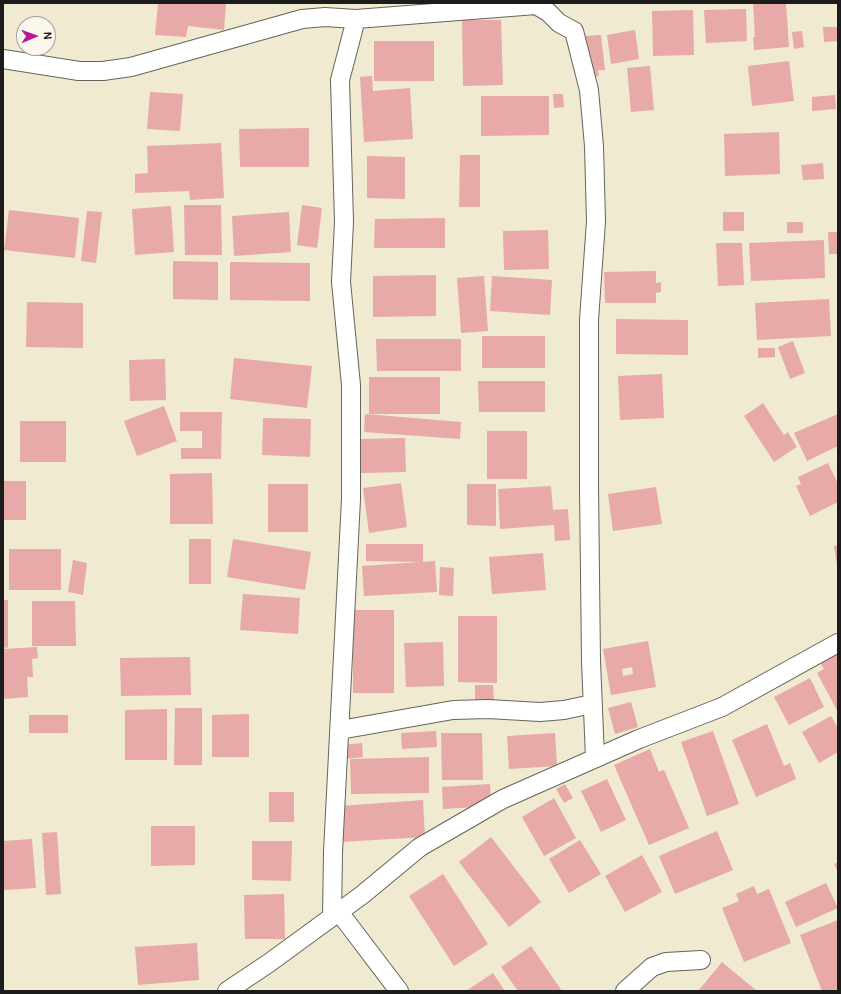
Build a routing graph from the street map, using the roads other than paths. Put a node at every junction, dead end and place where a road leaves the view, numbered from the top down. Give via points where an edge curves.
1 (356, 19) junction
2 (3, 59) edge
3 (838, 643) edge
4 (592, 704) junction
5 (340, 730) junction
6 (595, 758) junction
7 (335, 914) junction
8 (701, 960) dead end
9 (227, 991) edge
10 (399, 991) edge
11 (625, 991) edge

1 - 2 street via 302,19 131,67 79,71
1 - 4 street via 536,6 574,31 589,90 594,146 596,221 589,320
1 - 5 street via 340,80 344,222 341,282 351,385 351,499
3 - 6 street via 722,707
4 - 5 street via 540,712 452,710
4 - 6 street
5 - 7 street via 333,852
6 - 7 street via 504,799 420,847
7 - 9 street
7 - 10 street
8 - 11 street via 666,962 652,967

